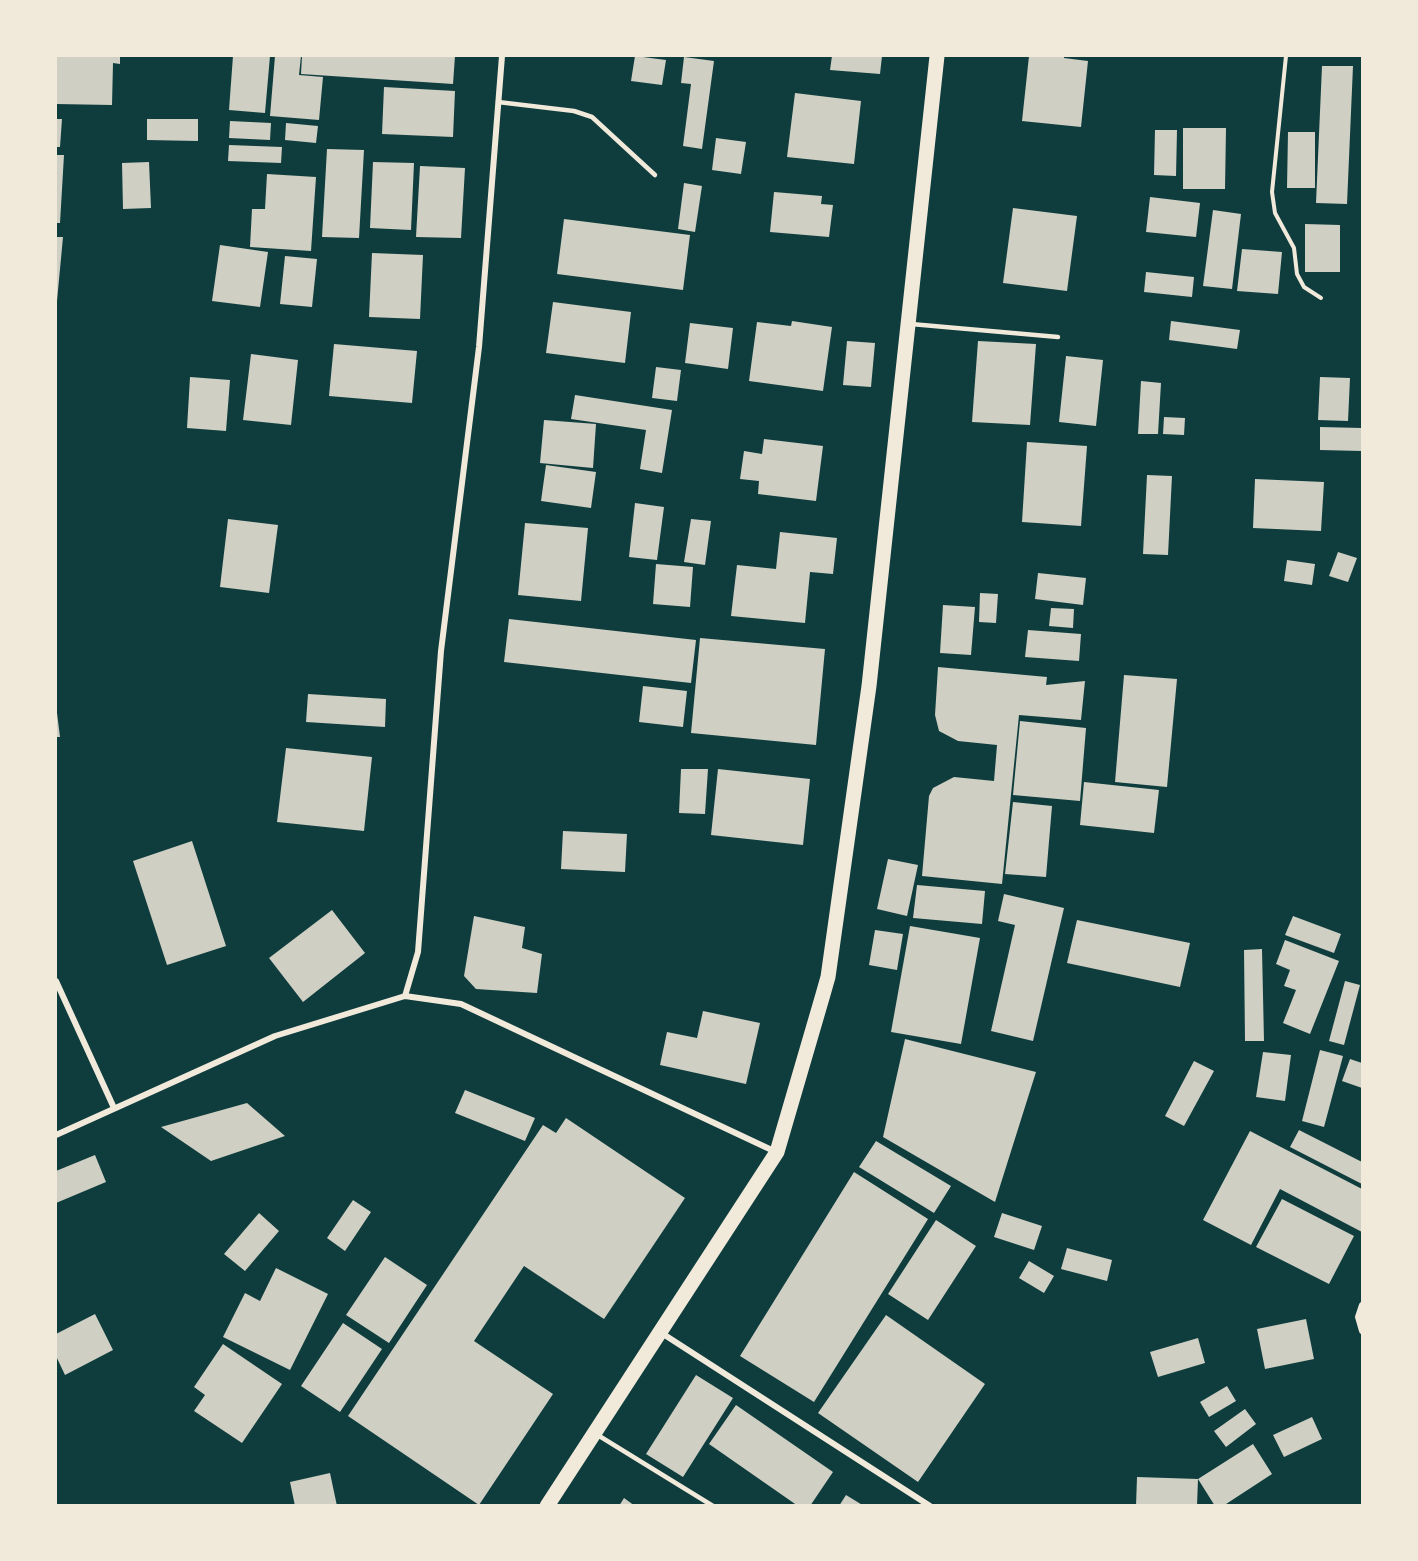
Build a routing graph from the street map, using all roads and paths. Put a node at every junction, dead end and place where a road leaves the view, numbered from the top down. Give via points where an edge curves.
1 (502, 56) edge
2 (937, 56) edge
3 (1286, 56) edge
4 (498, 102) junction
5 (655, 175) dead end
6 (1322, 298) dead end
7 (908, 323) junction
8 (1058, 337) dead end
9 (56, 981) edge
10 (405, 996) junction
11 (114, 1108) junction
12 (56, 1135) edge
13 (777, 1152) junction
14 (1362, 1305) edge
15 (1362, 1330) edge
16 (659, 1332) junction
17 (594, 1432) junction
18 (547, 1506) edge
19 (713, 1506) edge
20 (930, 1506) edge

1 - 4 street
2 - 7 main road
3 - 6 path via 1272,192 1275,213 1294,248 1297,274 1304,287
4 - 5 lane via 574,111 592,117
4 - 10 street via 479,346 441,651 418,951
7 - 8 lane
7 - 13 main road via 869,686 828,977
9 - 11 street
10 - 11 street via 275,1036
10 - 13 street via 461,1004
11 - 12 street
13 - 16 main road
14 - 15 street via 1358,1317
16 - 17 main road
16 - 20 street
17 - 18 main road
17 - 19 lane

